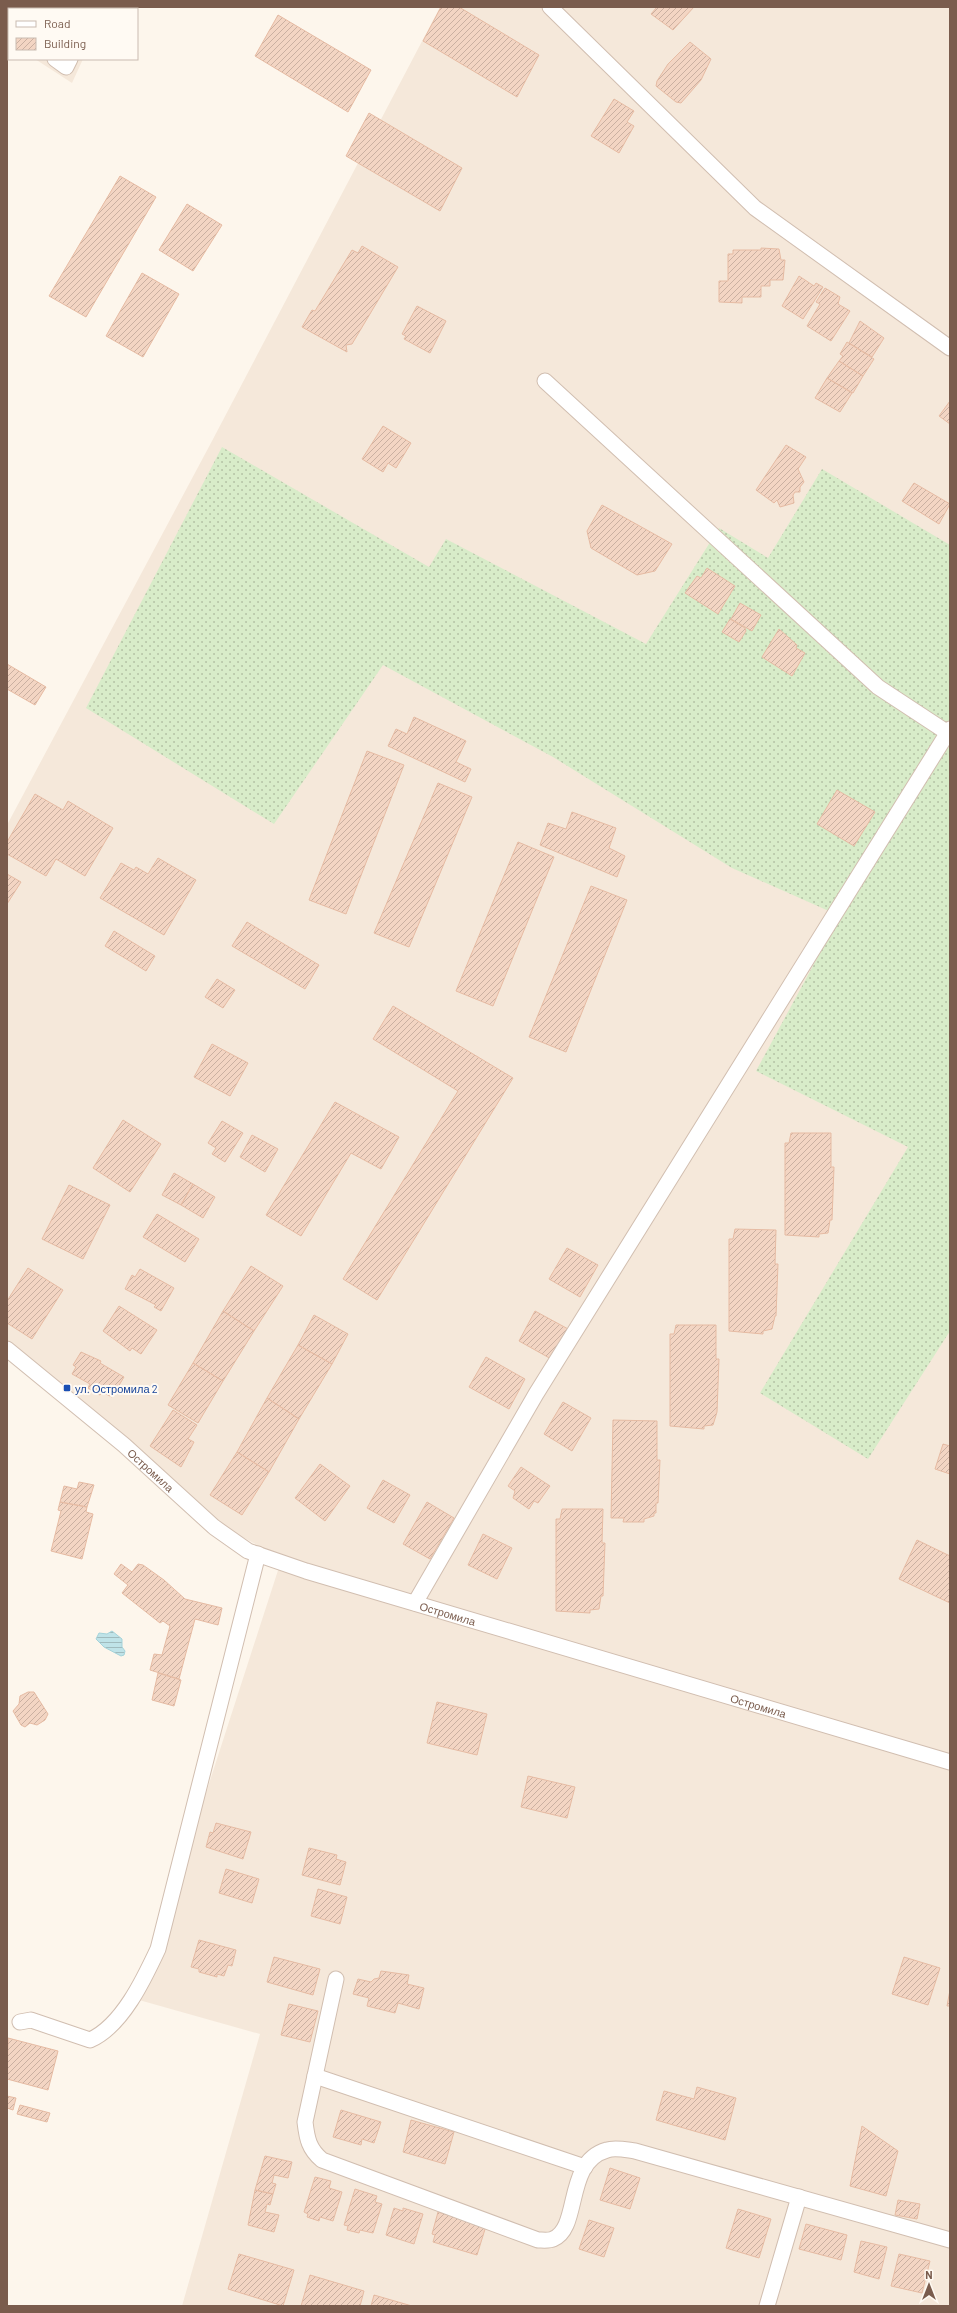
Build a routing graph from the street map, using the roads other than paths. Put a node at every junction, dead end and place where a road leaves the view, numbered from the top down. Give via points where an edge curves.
1 (550, 7) edge
2 (56, 60) edge
3 (70, 60) edge
4 (950, 348) edge
5 (545, 381) dead end
6 (949, 731) edge
7 (7, 1349) edge
8 (258, 1554) junction
9 (415, 1603) junction
10 (950, 1762) edge
11 (336, 1979) dead end
12 (20, 2022) dead end
13 (315, 2076) junction
14 (585, 2167) junction
15 (798, 2197) junction
16 (950, 2240) edge
17 (767, 2306) edge

1 - 4 street via 755,208
2 - 3 street via 66,67
5 - 6 street via 878,687
6 - 9 street via 536,1394
7 - 8 street, Остромила via 124,1445 214,1527 248,1551
8 - 9 street, Остромила
8 - 12 street via 158,1949 142,1985 103,2034 90,2040 31,2020
9 - 10 street, Остромила
11 - 13 street
13 - 14 street
13 - 14 street via 305,2122 307,2140 313,2152 322,2160 538,2240 552,2240 564,2231
14 - 15 street via 595,2154 609,2149 635,2151
15 - 16 street
15 - 17 street

